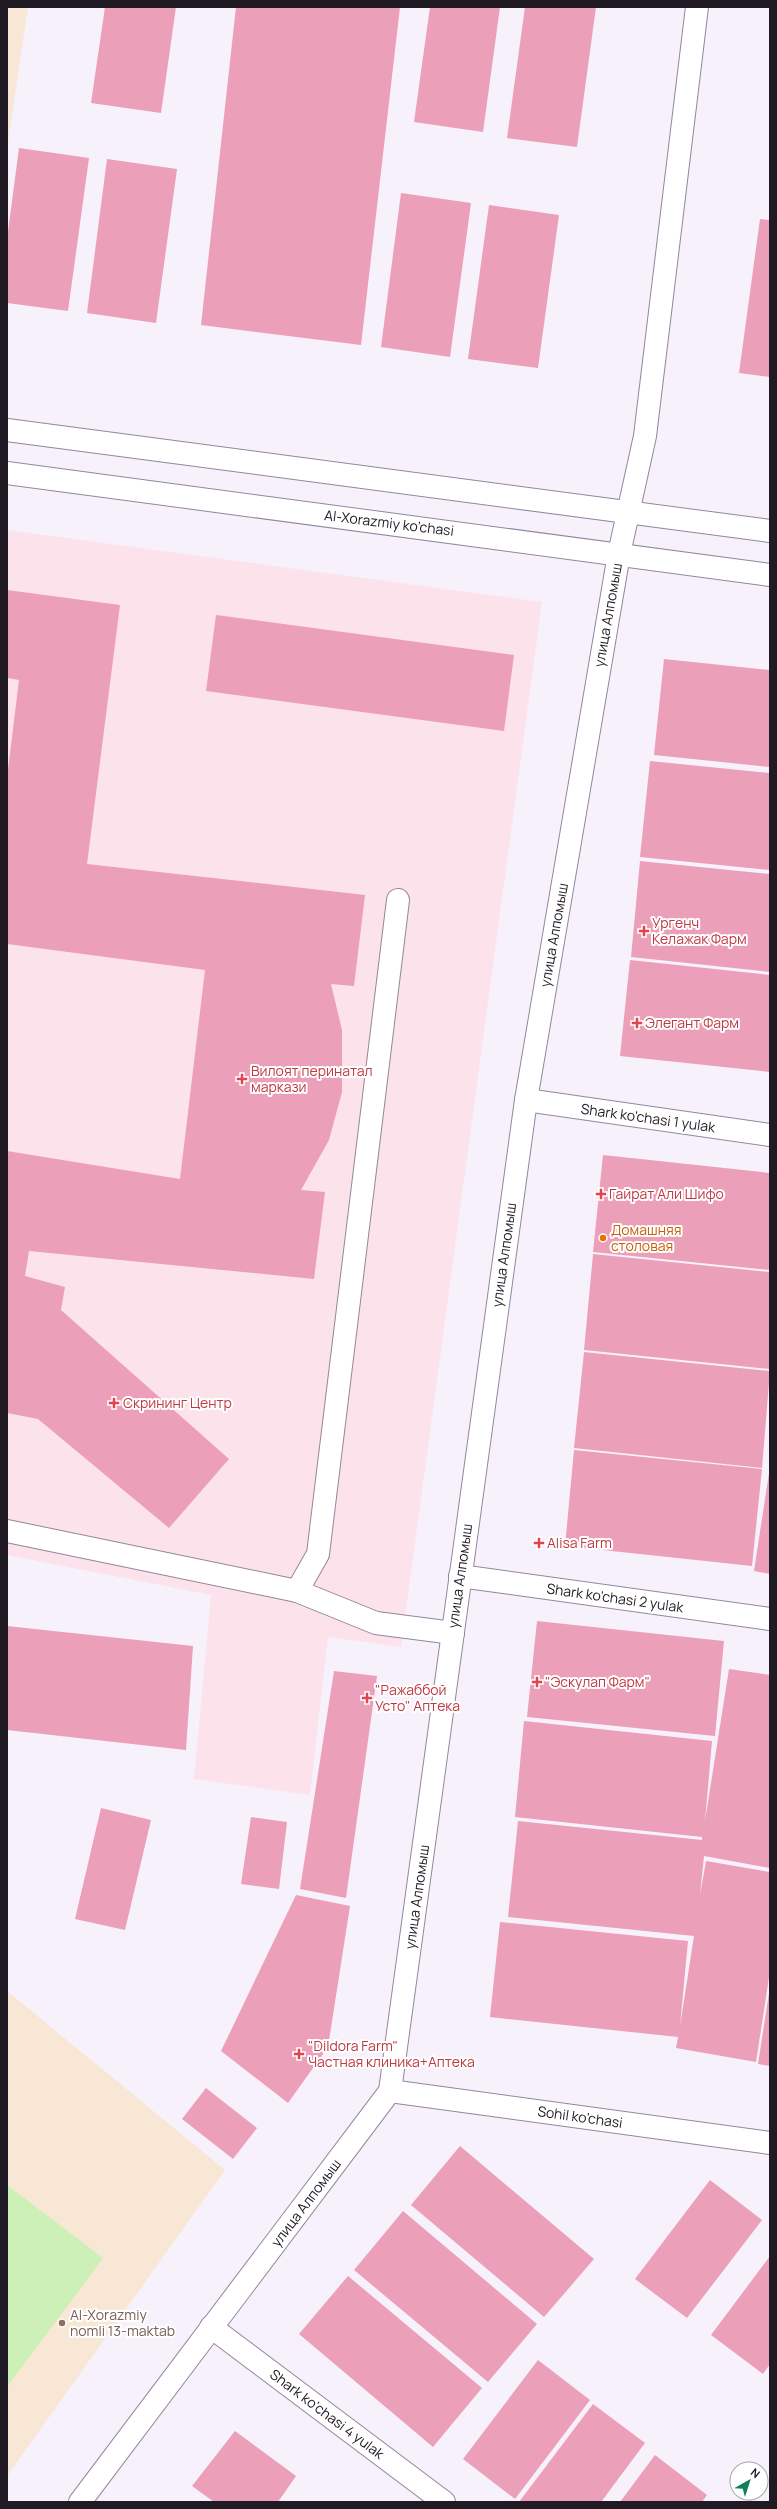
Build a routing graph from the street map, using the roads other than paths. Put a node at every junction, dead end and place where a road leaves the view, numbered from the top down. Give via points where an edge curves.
1 (697, 7) edge
2 (7, 430) edge
3 (7, 473) edge
4 (629, 512) junction
5 (770, 531) edge
6 (619, 554) junction
7 (770, 576) edge
8 (398, 900) dead end
9 (526, 1100) junction
10 (770, 1135) edge
11 (7, 1531) edge
12 (460, 1576) junction
13 (297, 1591) junction
14 (770, 1619) edge
15 (453, 1633) junction
16 (390, 2092) junction
17 (770, 2143) edge
18 (211, 2327) junction
19 (80, 2502) edge
20 (444, 2502) edge

1 - 4 street, улица Алпомыш via 645,436
2 - 4 street
3 - 6 street, Al-Xorazmiy ko’chasi
4 - 5 street
4 - 6 street, улица Алпомыш
6 - 7 street, Al-Xorazmiy ko’chasi
6 - 9 street, улица Алпомыш
8 - 13 street via 318,1554
9 - 10 street, Shark ko'chasi 1 yulak
9 - 12 street, улица Алпомыш
11 - 13 street
12 - 14 street, Shark ko'chasi 2 yulak
12 - 15 street, улица Алпомыш
13 - 15 street via 376,1623
15 - 16 street, улица Алпомыш
16 - 17 street, Sohil ko'chasi
16 - 18 street, улица Алпомыш
18 - 19 street, улица Алпомыш
18 - 20 street, Shark ko'chasi 4 yulak

